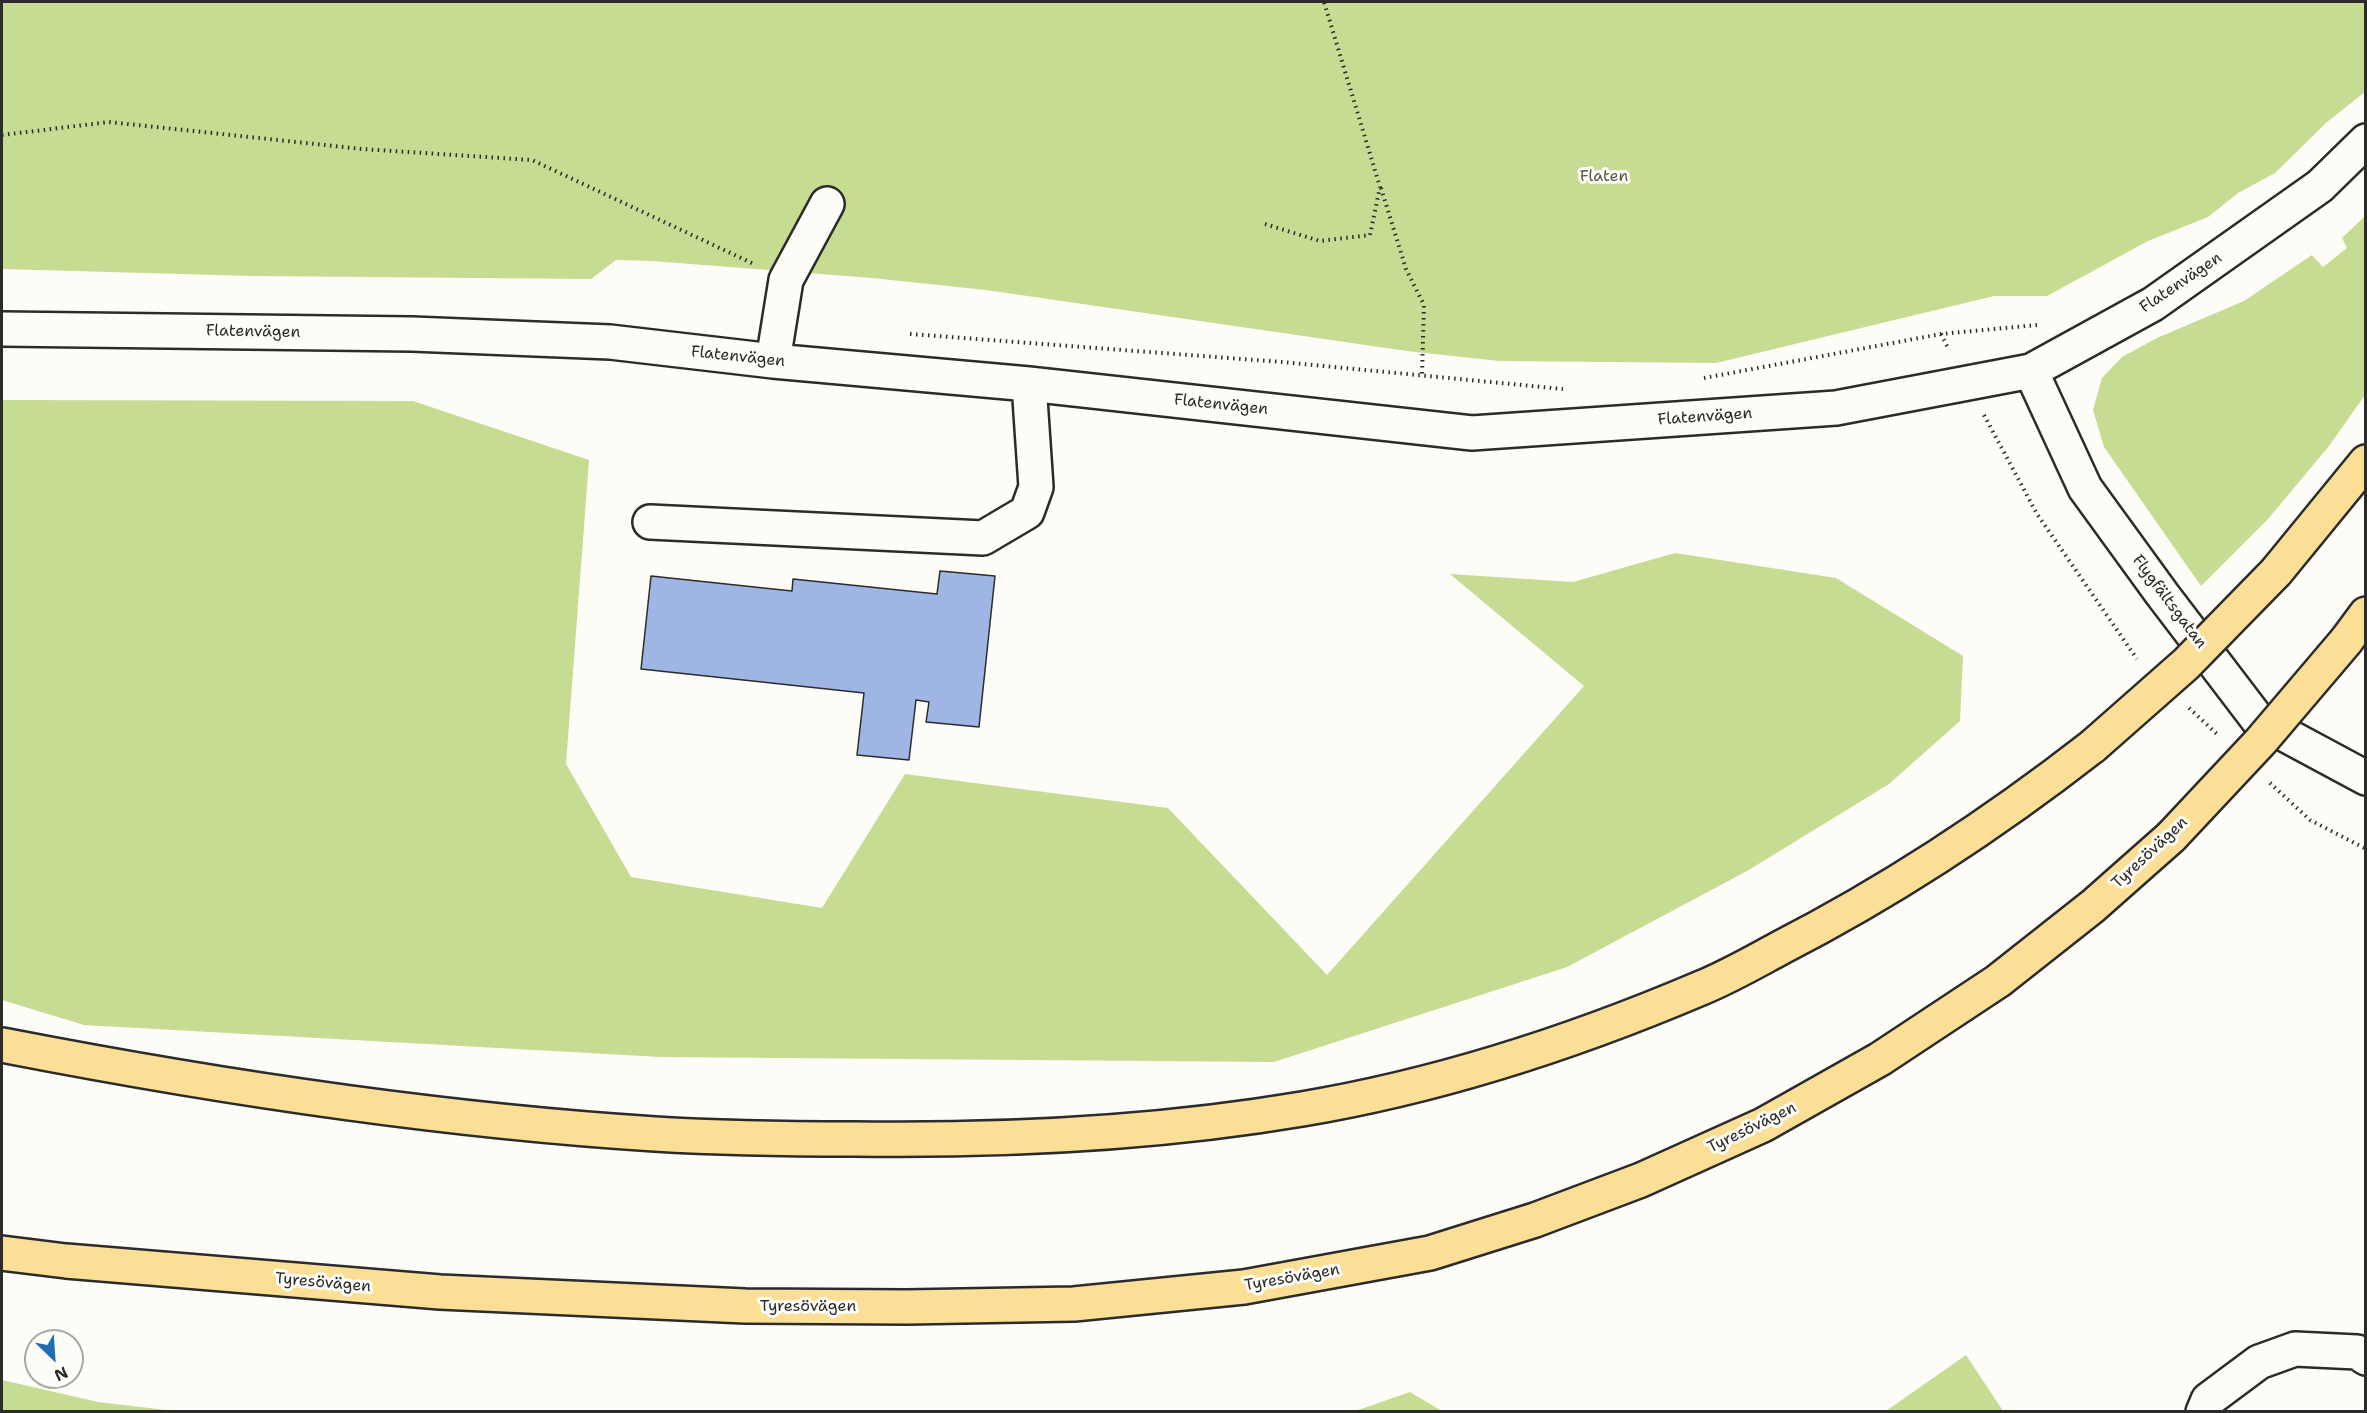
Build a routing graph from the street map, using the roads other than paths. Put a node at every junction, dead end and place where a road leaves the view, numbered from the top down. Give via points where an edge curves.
1 (2366, 141) edge
2 (827, 204) dead end
3 (2, 329) edge
4 (773, 361) junction
5 (2031, 371) junction
6 (1029, 384) junction
7 (2366, 462) edge
8 (650, 522) dead end
9 (2366, 614) edge
10 (2366, 778) edge
11 (2, 1045) edge
12 (2, 1253) edge
13 (2366, 1358) edge
14 (2203, 1412) edge

1 - 5 street, Flatenvägen via 2319,186 2153,304
2 - 4 street via 786,280
3 - 4 street, Flatenvägen via 423,334 610,342
4 - 6 street, Flatenvägen
5 - 6 street, Flatenvägen via 1836,408 1472,433
5 - 10 street, Flygfältsgatan via 2085,488 2258,720
6 - 8 street via 1036,487 1027,512 983,538
7 - 11 highway, bridge via 2276,572 2186,664 2093,746 1956,847 1837,919 1706,986 1503,1061 1405,1088 1304,1109 1066,1135 926,1140 659,1134 518,1123 246,1090
9 - 12 highway, Tyresövägen, bridge via 2261,741 2171,837 2093,906 1998,981 1880,1059 1763,1125 1641,1180 1535,1220 1430,1253 1233,1288 1074,1304 907,1307 745,1306 440,1292
13 - 14 street via 2356,1352 2295,1349 2259,1362 2208,1400

